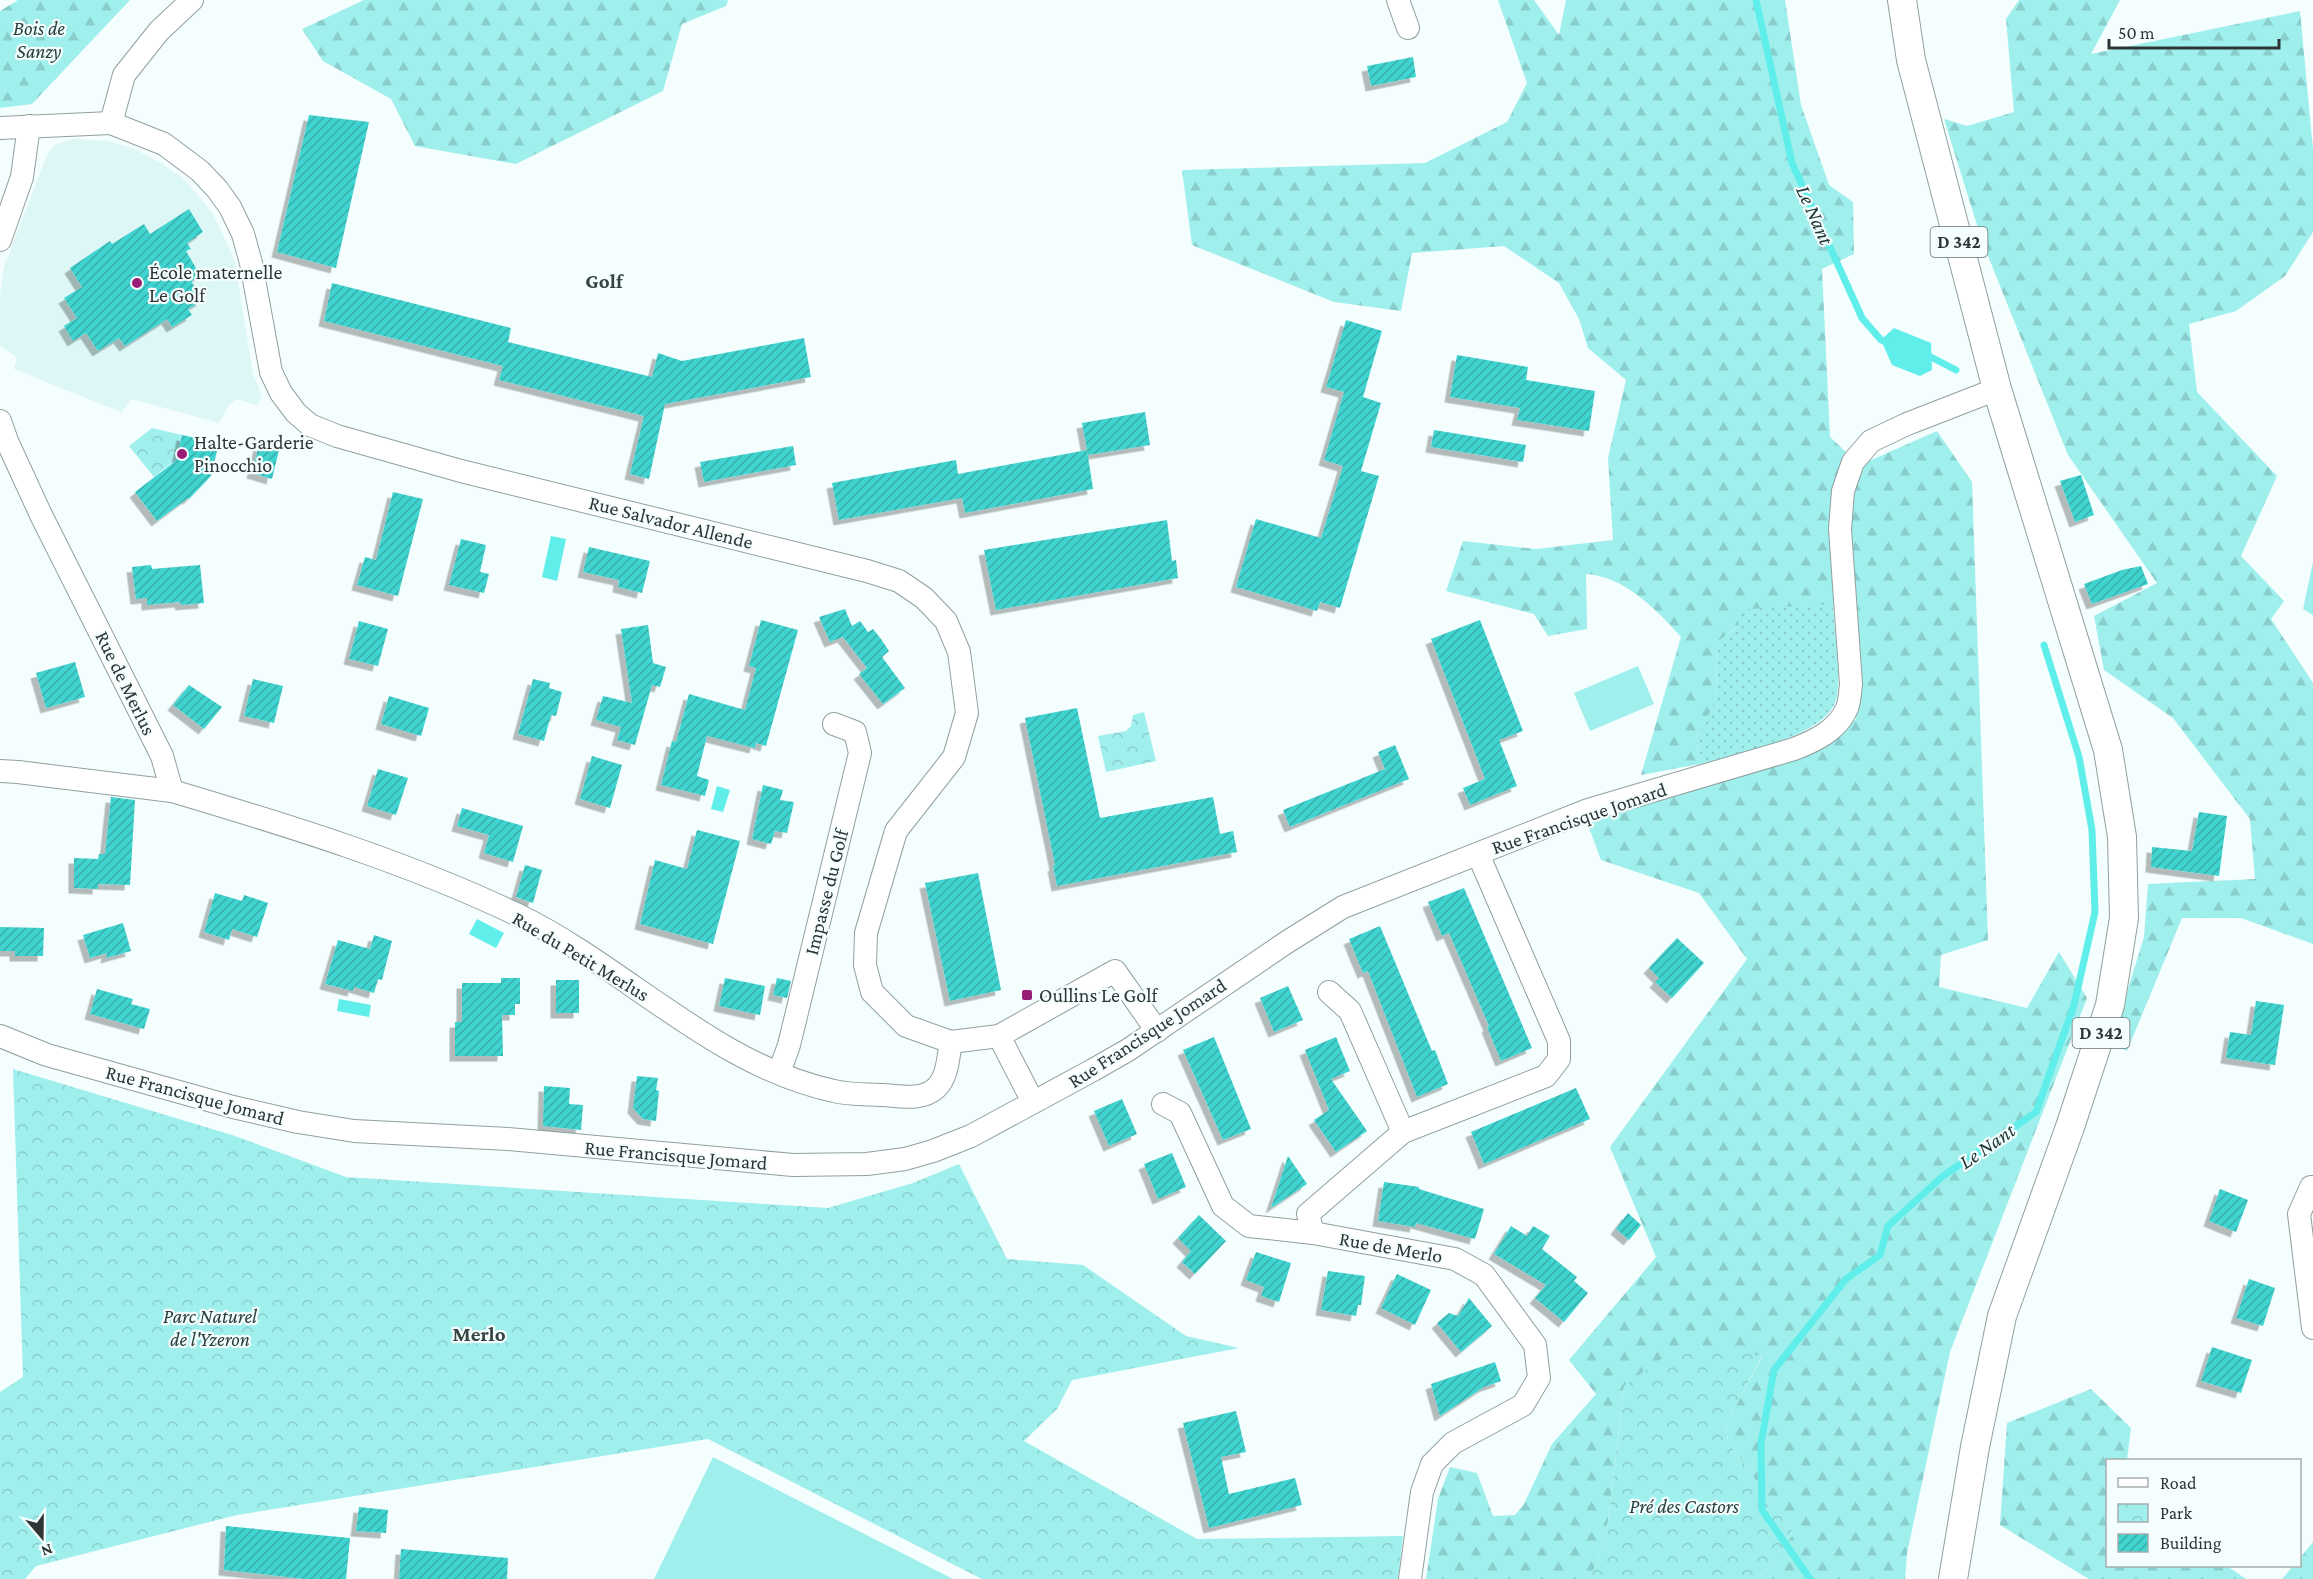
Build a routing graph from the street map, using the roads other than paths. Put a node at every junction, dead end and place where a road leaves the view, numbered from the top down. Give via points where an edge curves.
1 (192, 0) edge
2 (1398, 0) edge
3 (1902, 0) edge
4 (1408, 28) dead end
5 (111, 123) junction
6 (29, 126) junction
7 (0, 128) edge
8 (0, 240) edge
9 (1997, 389) junction
10 (0, 420) edge
11 (834, 724) dead end
12 (0, 771) edge
13 (172, 791) junction
14 (1478, 854) junction
15 (1329, 992) dead end
16 (1156, 1031) junction
17 (0, 1036) edge
18 (999, 1036) junction
19 (951, 1042) junction
20 (779, 1073) junction
21 (1033, 1102) junction
22 (1163, 1104) dead end
23 (1403, 1132) junction
24 (2313, 1187) edge
25 (1312, 1233) junction
26 (2313, 1328) edge
27 (1410, 1579) edge
28 (1953, 1579) edge

1 - 5 street via 159,31 124,75
2 - 4 street
3 - 9 main road, D 342 via 1911,60
5 - 6 street, Rue Salvador Allende
5 - 19 street, Rue Salvador Allende via 171,149 200,171 230,207 251,263 271,372 281,393 310,425 461,471 867,571 899,581 924,598 946,621 958,652 967,713 954,757 896,831 866,933 865,965 872,992 906,1026
6 - 7 street, Rue Salvador Allende
6 - 8 street via 22,177
9 - 14 street, Rue Francisque Jomard via 1871,441 1853,462 1843,491 1840,529 1851,684 1848,708 1835,726 1817,740 1794,749 1588,810
9 - 28 main road, D 342 via 2108,750 2122,837 2124,918 2110,1005 2002,1316
10 - 13 street, Rue de Merlus via 41,514 162,756
11 - 20 street, Impasse du Golf via 855,732 860,753
12 - 13 street
13 - 20 street, Rue du Petit Merlus via 384,858 520,916 600,963 720,1046
14 - 16 street, Rue Francisque Jomard via 1343,907
14 - 23 street, Rue de Merlo via 1559,1041 1559,1059 1546,1076
15 - 23 street via 1350,1011
16 - 18 street, Rue Salvador Allende via 1115,971
16 - 21 street, Rue Francisque Jomard
17 - 21 street, Rue Francisque Jomard via 58,1058 298,1122 354,1131 508,1139 793,1165 905,1159 970,1136
18 - 19 street, Rue Salvador Allende
18 - 21 street
19 - 20 street, Rue du Petit Merlus via 945,1073 935,1089 917,1097 834,1091
22 - 25 street, Rue de Merlo via 1180,1113 1223,1206 1249,1226
23 - 25 street, Rue de Merlo via 1308,1214
24 - 26 street via 2299,1214
25 - 27 street, Rue de Merlo via 1455,1259 1485,1275 1535,1344 1539,1378 1523,1405 1452,1443 1432,1464 1422,1492

